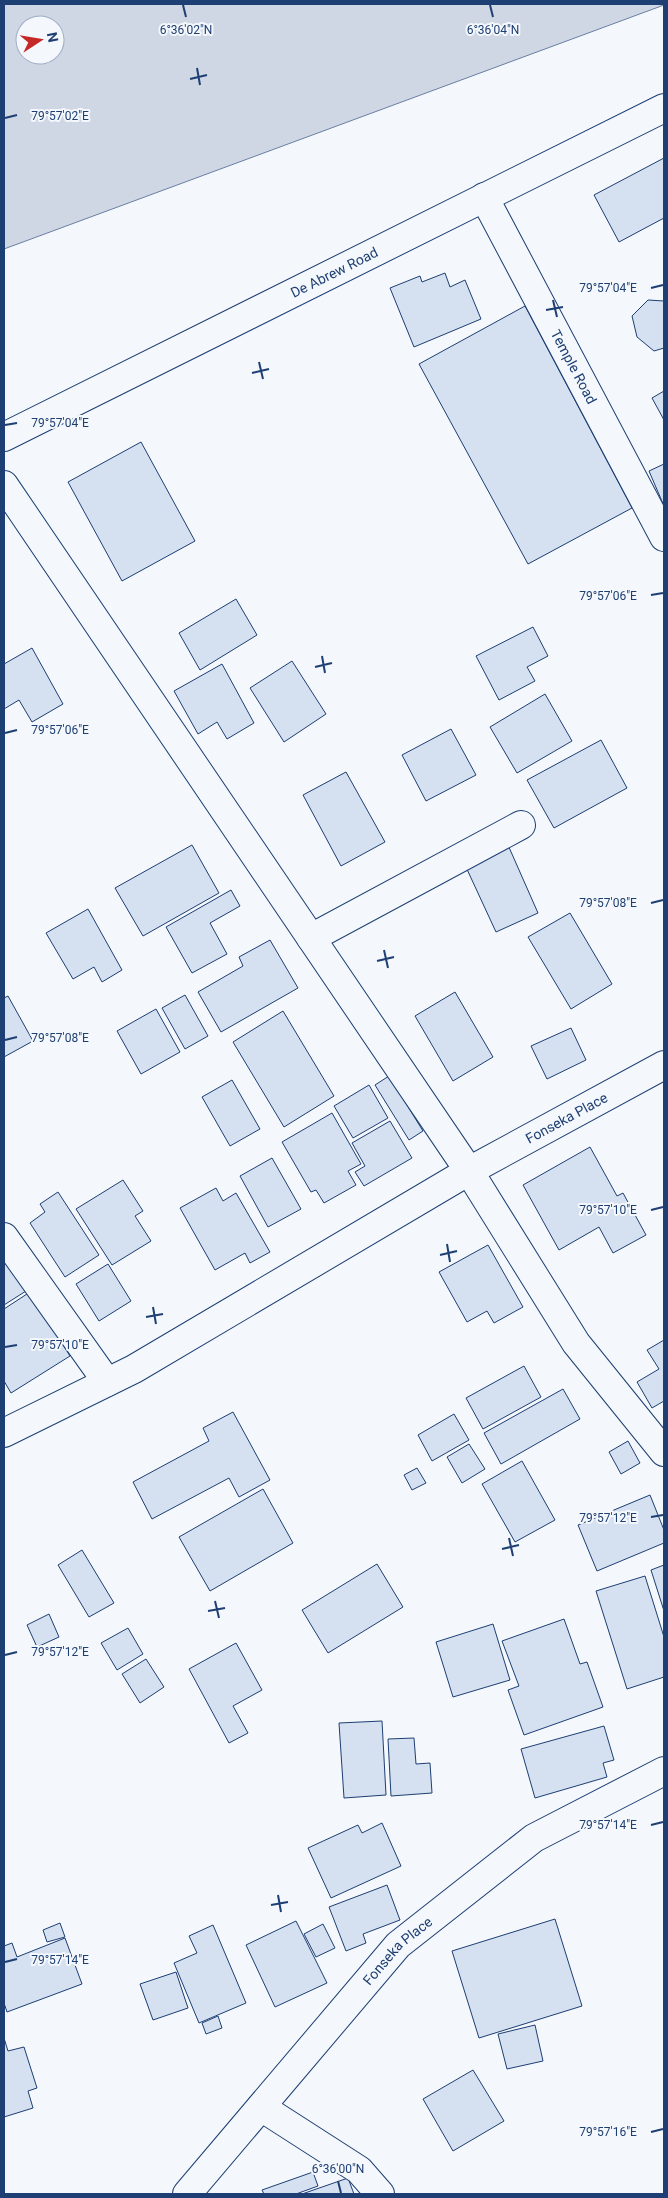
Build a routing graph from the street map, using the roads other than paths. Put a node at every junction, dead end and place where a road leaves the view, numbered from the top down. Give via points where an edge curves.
1 (664, 108) edge
2 (484, 197) junction
3 (4, 437) edge
4 (4, 485) edge
5 (664, 537) edge
6 (521, 824) dead end
7 (311, 938) junction
8 (664, 1065) edge
9 (469, 1171) junction
10 (4, 1237) edge
11 (106, 1382) junction
12 (4, 1433) edge
13 (664, 1452) edge
14 (664, 1771) edge
15 (261, 2107) junction
16 (188, 2194) edge
17 (380, 2194) edge

1 - 2 street, De Abrew Road
2 - 3 street, De Abrew Road
2 - 5 street, Temple Road
4 - 7 street
6 - 7 street
7 - 9 street
8 - 9 street, Fonseka Place
9 - 11 street, Fonseka Place via 134,1369
9 - 13 street via 576,1343
10 - 11 street
11 - 12 street, Fonseka Place
14 - 15 street, Fonseka Place via 534,1838 398,1945
15 - 16 street, Fonseka Place
15 - 17 street via 359,2170

